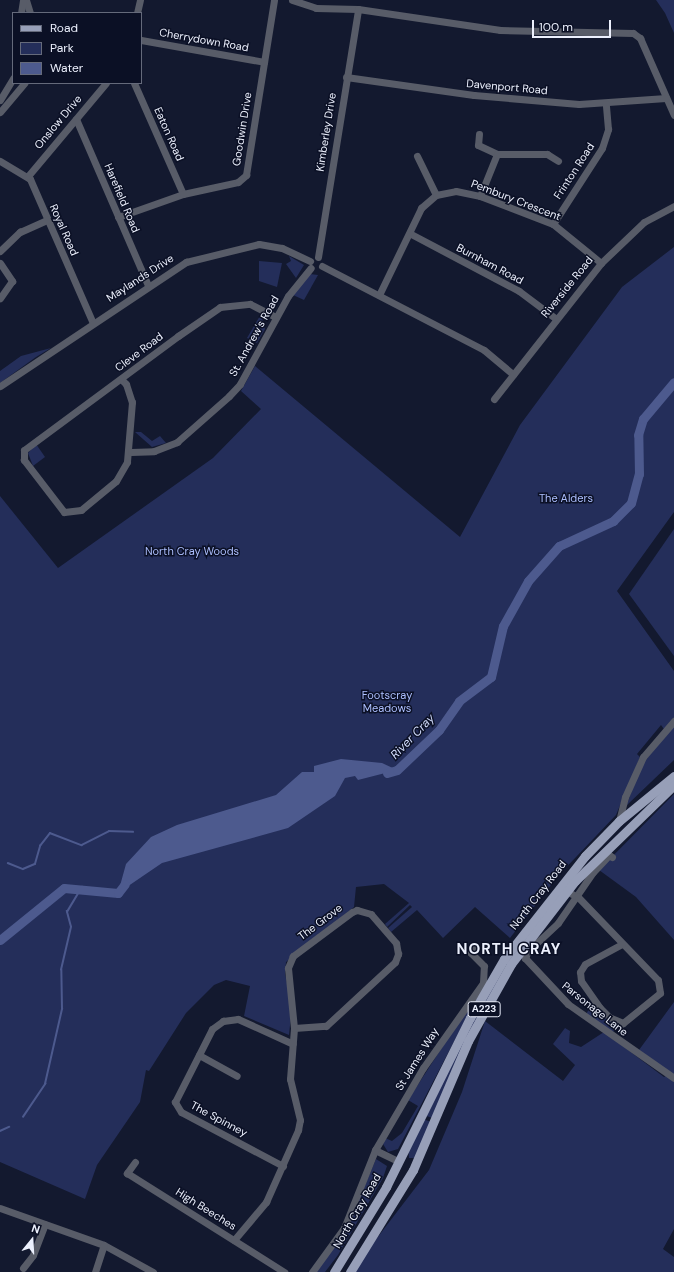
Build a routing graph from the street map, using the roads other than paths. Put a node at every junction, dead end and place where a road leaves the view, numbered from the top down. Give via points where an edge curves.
1 (25, 0) edge
2 (140, 0) edge
3 (274, 0) edge
4 (292, 0) edge
5 (344, 0) edge
6 (348, 8) junction
7 (358, 9) junction
8 (21, 12) edge
9 (30, 12) edge
10 (137, 12) edge
11 (142, 40) edge
12 (264, 62) junction
13 (346, 77) junction
14 (12, 80) edge
15 (23, 84) edge
16 (105, 84) edge
17 (134, 84) edge
18 (666, 98) junction
19 (0, 100) edge
20 (606, 104) junction
21 (1, 109) edge
22 (674, 115) edge
23 (76, 119) junction
24 (479, 134) dead end
25 (497, 154) junction
26 (417, 156) dead end
27 (0, 161) edge
28 (558, 161) dead end
29 (28, 176) junction
30 (183, 194) junction
31 (436, 195) junction
32 (480, 196) junction
33 (674, 206) edge
34 (118, 217) junction
35 (47, 220) junction
36 (553, 224) junction
37 (411, 234) junction
38 (0, 251) edge
39 (318, 258) junction
40 (310, 261) junction
41 (0, 263) edge
42 (601, 263) junction
43 (322, 266) junction
44 (311, 268) junction
45 (148, 285) junction
46 (379, 295) junction
47 (0, 298) edge
48 (276, 317) junction
49 (555, 318) junction
50 (93, 323) junction
51 (513, 374) junction
52 (121, 379) junction
53 (0, 386) edge
54 (494, 399) dead end
55 (130, 452) junction
56 (674, 721) edge
57 (674, 776) edge
58 (674, 785) edge
59 (619, 821) junction
60 (612, 857) dead end
61 (566, 891) junction
62 (578, 897) junction
63 (622, 944) junction
64 (470, 951) dead end
65 (294, 1028) junction
66 (293, 1044) junction
67 (199, 1055) junction
68 (237, 1076) dead end
69 (674, 1078) edge
70 (375, 1150) junction
71 (398, 1161) junction
72 (134, 1162) dead end
73 (283, 1166) junction
74 (413, 1170) junction
75 (0, 1208) edge
76 (45, 1224) junction
77 (234, 1240) junction
78 (104, 1245) junction
79 (23, 1268) dead end
80 (95, 1272) edge
81 (153, 1272) edge
82 (284, 1272) edge
83 (312, 1272) edge
84 (334, 1272) edge
85 (350, 1272) edge

1 - 8 street
1 - 9 street
2 - 10 street
3 - 12 street, Goodwin Drive
4 - 6 street via 316,8
5 - 6 street
6 - 7 street
7 - 13 street, Kimberley Drive
7 - 18 street via 500,30 636,35
11 - 12 street, Cherrydown Road
12 - 30 street, Goodwin Drive via 246,175 238,182
13 - 20 street, Davenport Road via 474,95
13 - 39 street, Kimberley Drive
14 - 19 street
15 - 21 street
16 - 23 street, Onslow Drive
17 - 30 street, Eaton Road
18 - 20 street, Davenport Road
18 - 22 street
20 - 36 street, Frinton Road via 608,129 602,148
23 - 29 street, Onslow Drive
23 - 34 street, Harefield Road
24 - 25 street via 478,146
25 - 28 street via 547,150
25 - 32 street
26 - 31 street
27 - 29 street
29 - 35 street, Royal Road
30 - 34 street, Goodwin Drive
31 - 32 street, Pembury Crescent via 456,191
31 - 37 street, Pembury Crescent via 421,208
32 - 36 street, Pembury Crescent
33 - 42 street, Riverside Road via 644,222
34 - 45 street, Harefield Road
35 - 38 street via 20,232
35 - 50 street, Royal Road
36 - 42 street, Pembury Crescent
37 - 46 street, Pembury Crescent
37 - 49 street, Burnham Road via 519,291
39 - 40 street
39 - 43 street
40 - 44 street
40 - 45 street, Maylands Drive via 268,244 249,245 186,262
41 - 47 street via 12,281
42 - 49 street, Riverside Road
43 - 44 street via 319,270
43 - 46 street
44 - 48 street, St. Andrew's Road
45 - 50 street, Maylands Drive
46 - 51 street via 484,350
48 - 52 street, Cleve Road via 250,304 220,307
48 - 55 street, St. Andrew's Road via 240,384 229,396 177,442 154,451
49 - 51 street, Riverside Road
50 - 53 street, Maylands Drive
51 - 54 street, Riverside Road
52 - 55 street via 132,402
52 - 55 street, Cleve Road via 24,450 24,460 56,504 67,514 82,510 116,482
56 - 59 street via 642,760
57 - 59 main road, North Cray Road / A223
58 - 61 main road, North Cray Road / A223
59 - 71 main road, North Cray Road / A223 via 562,882 504,959 470,1018
60 - 62 street, Parsonage Lane via 609,855 593,872
61 - 62 street
61 - 74 main road, North Cray Road / A223 via 511,964 484,1009
62 - 63 street
62 - 69 street, Parsonage Lane via 525,958 568,1004
63 - 63 street via 585,964 580,972 581,981 600,1008 608,1017 623,1023 660,993 660,987
64 - 70 street, St James Way via 484,966 483,983 424,1068
65 - 65 street, The Grove via 326,1026 395,962 398,954 396,943 371,914 357,910 352,912 293,956 288,968
65 - 66 street, The Grove
66 - 67 street, The Spinney via 247,1022 230,1019 212,1029
66 - 73 street, The Grove via 290,1079 300,1120
67 - 68 street
67 - 73 street, The Spinney via 177,1096 177,1108
70 - 71 street
70 - 83 street, St James Way via 344,1228
71 - 74 main road
71 - 84 main road, North Cray Road / A223
72 - 77 street, High Beeches via 127,1173
73 - 77 street, The Grove via 266,1202
74 - 85 main road, North Cray Road / A223
75 - 76 street
76 - 78 street
76 - 79 street via 33,1255
77 - 82 street, High Beeches
78 - 80 street
78 - 81 street

